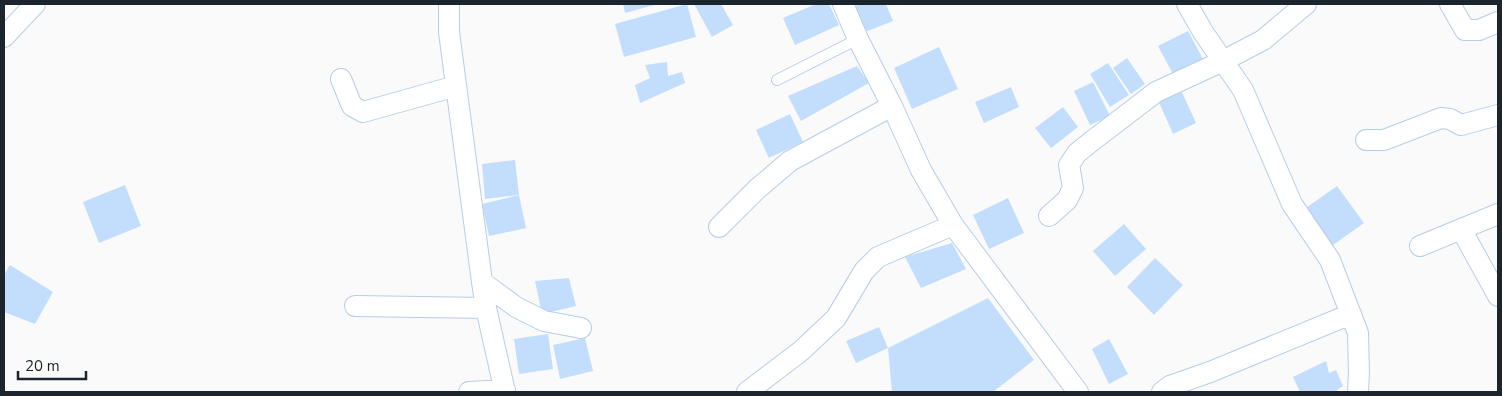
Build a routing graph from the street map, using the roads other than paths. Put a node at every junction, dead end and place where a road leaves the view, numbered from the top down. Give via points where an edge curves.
1 (35, 4) edge
2 (449, 4) edge
3 (843, 4) edge
4 (1187, 4) edge
5 (1306, 4) edge
6 (1450, 4) edge
7 (1498, 22) edge
8 (4, 37) edge
9 (858, 39) junction
10 (1224, 61) junction
11 (341, 79) dead end
12 (777, 80) dead end
13 (456, 86) junction
14 (892, 106) junction
15 (1498, 115) edge
16 (1366, 140) dead end
17 (1498, 214) edge
18 (1049, 216) dead end
19 (953, 225) junction
20 (719, 227) dead end
21 (1461, 229) junction
22 (1420, 246) dead end
23 (482, 282) junction
24 (1498, 296) edge
25 (355, 306) dead end
26 (486, 308) junction
27 (1351, 314) junction
28 (581, 328) dead end
29 (757, 390) edge
30 (505, 391) edge
31 (469, 392) edge
32 (1078, 392) edge
33 (1162, 392) edge
34 (1358, 392) edge

1 - 8 street
2 - 13 street
3 - 9 street
4 - 10 street
5 - 10 street via 1263,40
6 - 7 street via 1465,30 1479,30
9 - 12 lane
9 - 14 street
10 - 18 street via 1156,92 1077,153 1070,165 1073,188 1067,200
10 - 27 street via 1243,90 1292,204 1330,260
11 - 13 street via 352,106 363,112
13 - 23 street
14 - 19 street via 921,170
14 - 20 street via 790,161
15 - 16 street via 1461,125 1441,118 1384,140
17 - 21 street
19 - 29 street via 878,257 864,270 836,318
19 - 32 street
21 - 22 street
21 - 24 street
23 - 26 street
23 - 28 street via 516,307 544,321
25 - 26 street
26 - 30 street
27 - 33 street
27 - 34 street via 1358,332
30 - 31 street

